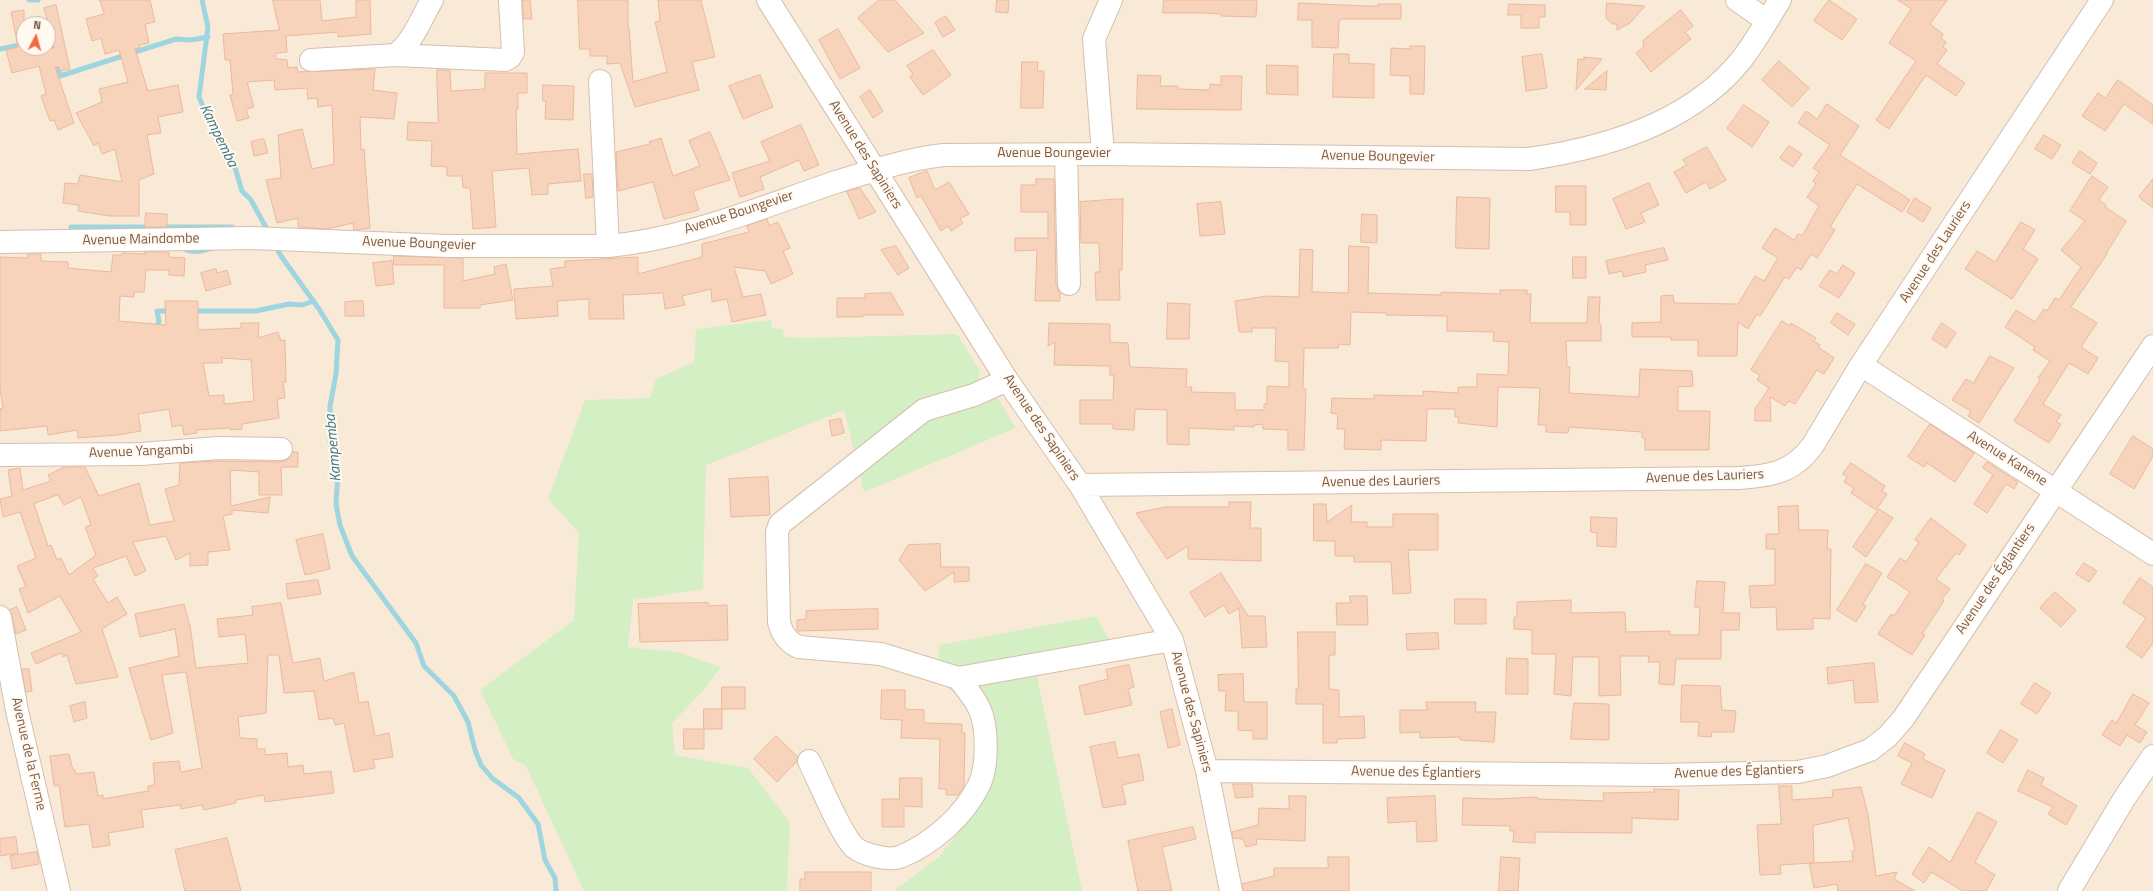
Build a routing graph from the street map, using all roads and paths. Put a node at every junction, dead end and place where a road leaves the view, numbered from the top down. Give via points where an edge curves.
1 (432, 0) edge
2 (510, 0) edge
3 (768, 0) edge
4 (1111, 0) edge
5 (1737, 0) edge
6 (1780, 0) edge
7 (2102, 0) edge
8 (1766, 21) junction
9 (394, 55) junction
10 (312, 60) dead end
11 (600, 81) dead end
12 (1066, 154) junction
13 (1103, 154) junction
14 (874, 170) junction
15 (281, 239) joint
16 (0, 242) edge
17 (608, 246) junction
18 (1069, 284) dead end
19 (2153, 346) edge
20 (1861, 365) junction
21 (1007, 380) junction
22 (281, 449) dead end
23 (0, 455) edge
24 (1080, 485) junction
25 (2055, 490) junction
26 (2153, 554) edge
27 (0, 617) edge
28 (1172, 640) junction
29 (958, 678) junction
30 (8, 712) edge
31 (2153, 756) edge
32 (809, 761) dead end
33 (1207, 771) junction
34 (59, 891) edge
35 (1231, 891) edge
36 (2069, 891) edge

1 - 9 street via 401,51
2 - 9 street via 514,52 505,60
3 - 14 street, Avenue des Sapiniers
4 - 13 street via 1094,39
5 - 8 street
6 - 8 street, Avenue Boungevier
7 - 20 street, Avenue des Lauriers
8 - 13 street, Avenue Boungevier via 1742,59 1709,92 1683,111 1605,143 1567,154 1529,159
9 - 10 street
11 - 17 street
12 - 13 street, Avenue Boungevier
12 - 14 street, Avenue Boungevier via 944,155 923,157
12 - 18 street
14 - 17 street, Avenue Boungevier via 702,226 643,241
14 - 21 street, Avenue des Sapiniers
15 - 16 street, Avenue Maindombe
15 - 17 street, Avenue Boungevier via 447,246
19 - 25 street, Avenue des Églantiers
20 - 24 street, Avenue des Lauriers via 1804,456 1774,474 1738,478
20 - 25 street, Avenue Kanene
21 - 24 street, Avenue des Sapiniers
21 - 29 street via 974,395 924,410 787,516 777,532 781,631 791,643 799,647 881,654
22 - 23 street, Avenue Yangambi via 218,448 142,454
24 - 28 street, Avenue des Sapiniers
25 - 26 street, Avenue Kanene
25 - 33 street, Avenue des Églantiers via 1903,719 1887,737 1870,750 1852,758 1798,772 1660,775
27 - 30 street, Avenue de la Ferme
28 - 29 street
28 - 33 street, Avenue des Sapiniers
29 - 32 street via 980,709 984,726 986,748 980,783 958,816 923,844 899,858 875,857 854,847
30 - 34 street, Avenue de la Ferme
31 - 36 street
33 - 35 street, Avenue des Sapiniers

